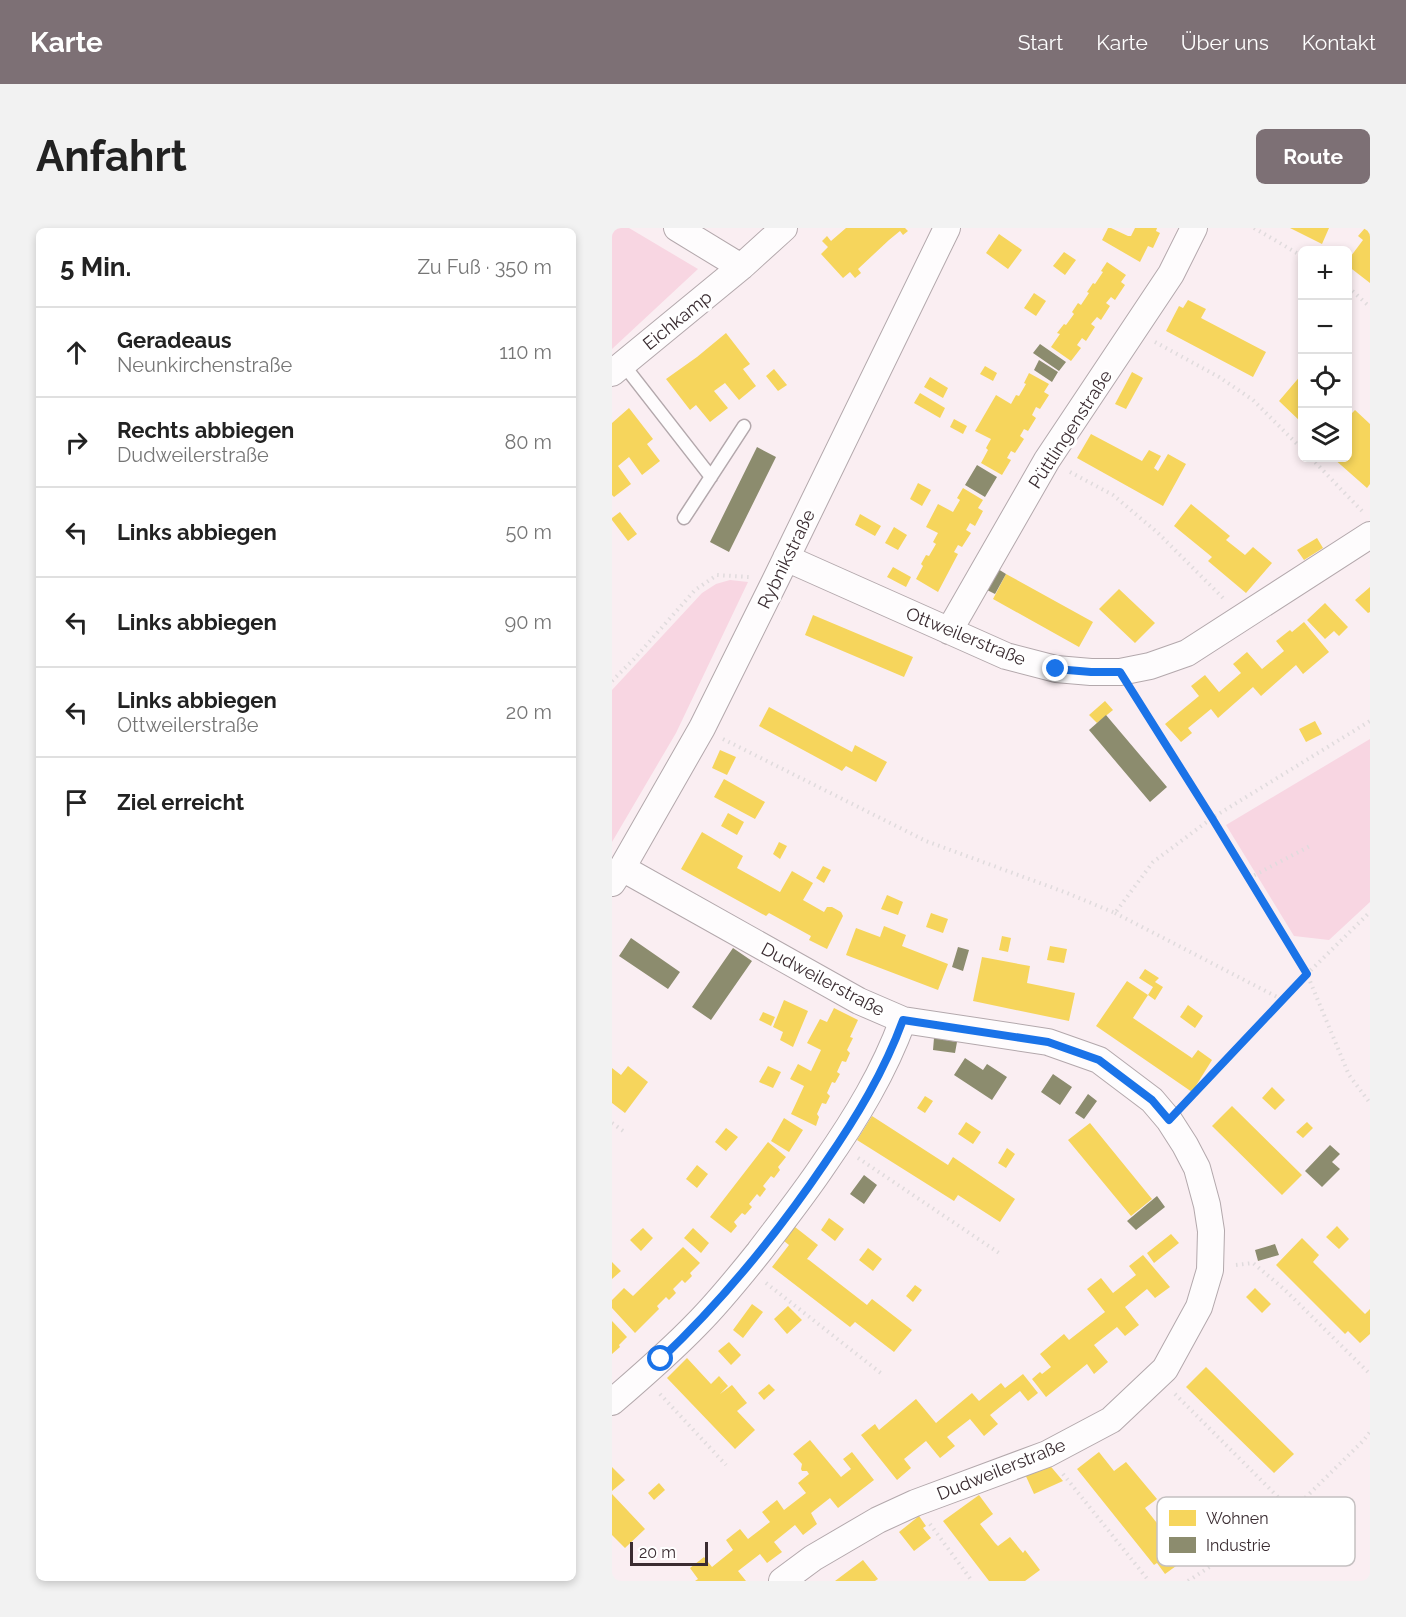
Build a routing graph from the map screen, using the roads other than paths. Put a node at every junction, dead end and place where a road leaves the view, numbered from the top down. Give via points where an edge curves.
1 (677, 228) edge
2 (784, 228) edge
3 (947, 228) edge
4 (1194, 228) edge
5 (741, 267) junction
6 (617, 368) edge
7 (744, 426) dead end
8 (711, 477) junction
9 (684, 518) dead end
10 (1366, 523) edge
11 (781, 568) junction
12 (949, 631) junction
13 (617, 875) edge
14 (903, 1020) junction
15 (612, 1402) edge
16 (782, 1581) edge

1 - 5 street
2 - 5 street, Eichkamp
3 - 11 street, Rybnikstraße
4 - 12 street, Püttlingenstraße via 1170,274 1047,460
5 - 6 street, Eichkamp
6 - 8 lane
7 - 8 lane
8 - 9 lane
10 - 12 street, Ottweilerstraße via 1242,618 1187,653 1150,666 1120,672 1056,669 1006,656
11 - 12 street, Ottweilerstraße
11 - 13 street, Rybnikstraße via 702,728
13 - 14 street, Dudweilerstraße
14 - 15 street via 875,1084 801,1198 697,1324
14 - 16 street, Dudweilerstraße via 1048,1042 1099,1060 1152,1100 1169,1120 1197,1168 1211,1231 1209,1270 1199,1307 1165,1370 1111,1420 1047,1454 878,1520

